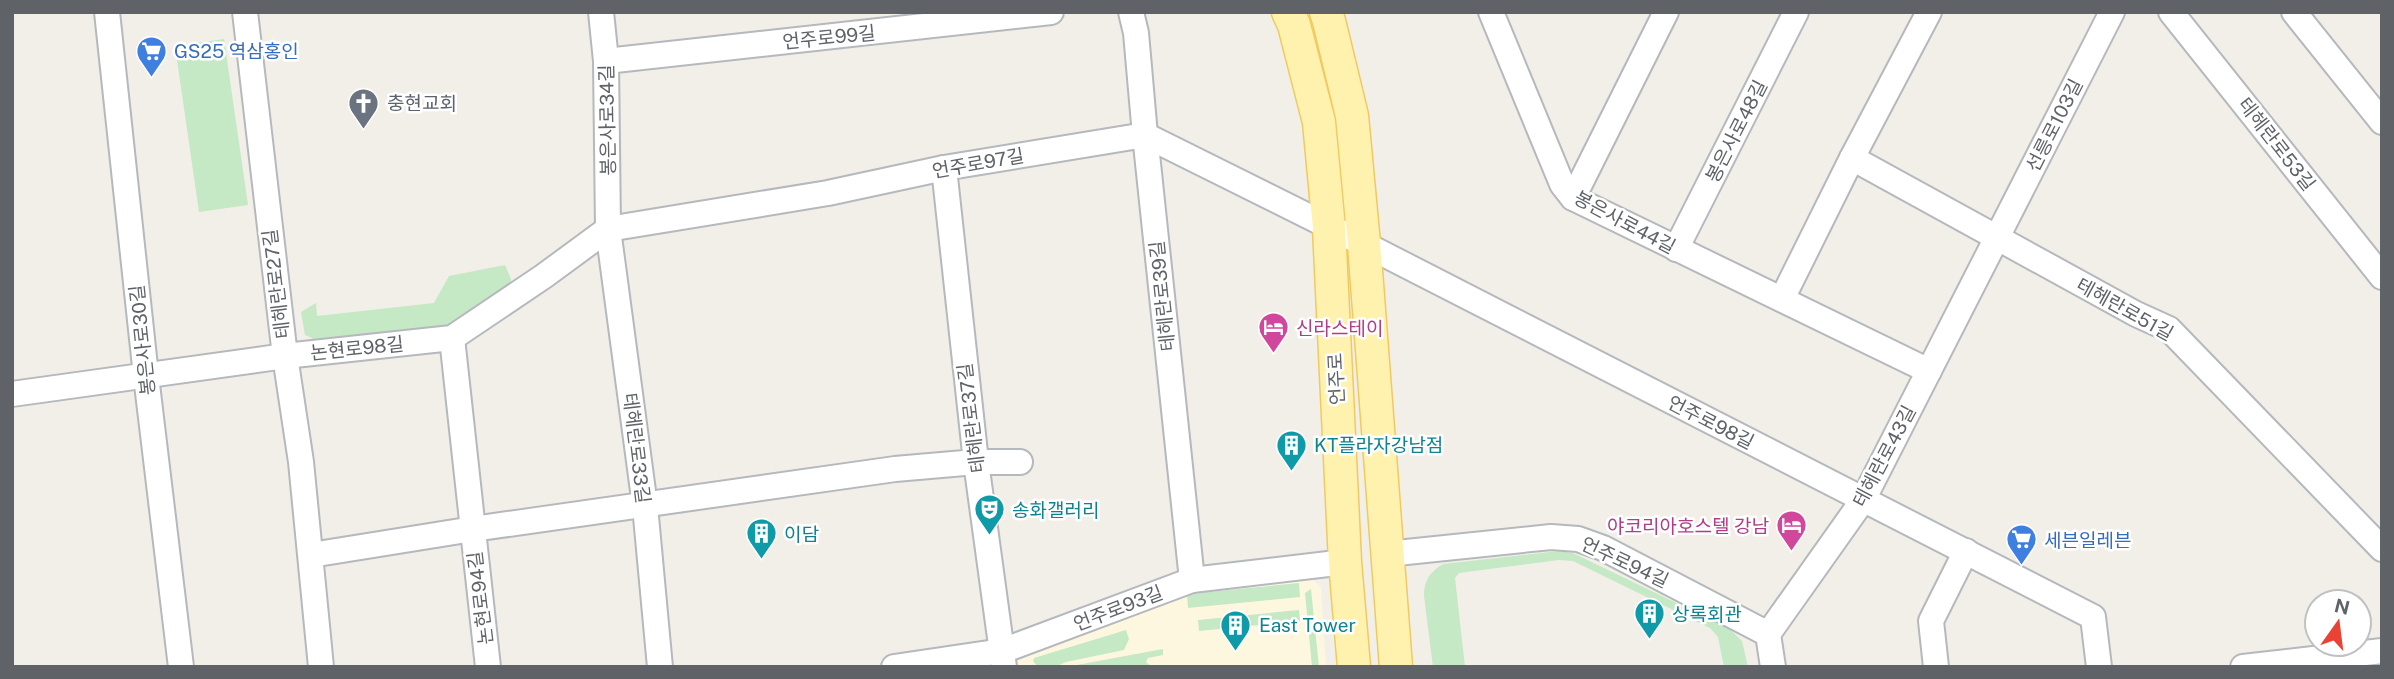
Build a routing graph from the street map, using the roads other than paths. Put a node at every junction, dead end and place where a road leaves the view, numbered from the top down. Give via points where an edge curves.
1 (107, 12) edge
2 (245, 12) edge
3 (601, 12) edge
4 (1051, 12) edge
5 (1131, 12) edge
6 (1288, 12) edge
7 (1326, 12) edge
8 (1491, 12) edge
9 (1666, 12) edge
10 (1796, 12) edge
11 (1929, 12) edge
12 (2112, 12) edge
13 (2171, 12) edge
14 (2294, 12) edge
15 (606, 61) junction
16 (2382, 122) edge
17 (1145, 135) junction
18 (1852, 158) junction
19 (944, 168) junction
20 (1573, 198) junction
21 (1329, 228) junction
22 (608, 229) junction
23 (1996, 238) junction
24 (1364, 244) junction
25 (1676, 249) junction
26 (2382, 277) edge
27 (1782, 299) junction
28 (452, 338) junction
29 (285, 356) junction
30 (1928, 371) junction
31 (146, 376) junction
32 (12, 394) edge
33 (976, 462) junction
34 (1020, 462) dead end
35 (1863, 500) junction
36 (645, 506) junction
37 (472, 529) junction
38 (2382, 550) edge
39 (1966, 551) junction
40 (1387, 554) junction
41 (311, 555) junction
42 (1345, 562) junction
43 (1192, 580) junction
44 (1768, 634) junction
45 (2382, 651) edge
46 (1003, 659) edge
47 (181, 667) edge
48 (321, 667) edge
49 (488, 667) edge
50 (660, 667) edge
51 (894, 667) edge
52 (1354, 667) edge
53 (1396, 667) edge
54 (1773, 667) edge
55 (1936, 667) edge
56 (2099, 667) edge
57 (2243, 667) edge

1 - 31 street, 봉은사로30길
2 - 29 street, 테헤란로27길
3 - 15 street, 봉은사로34길
4 - 15 street, 언주로99길
5 - 17 street, 테헤란로39길
6 - 21 main road, 언주로 via 1319,122
7 - 24 main road, 언주로 via 1352,117
8 - 20 street, 봉은사로44길 via 1562,184
9 - 20 street
10 - 25 street, 봉은사로48길
11 - 18 street
12 - 23 street, 선릉로103길
13 - 26 street, 테헤란로53길
14 - 16 street
15 - 22 street, 봉은사로34길
17 - 19 street, 언주로97길
17 - 21 street
17 - 43 street, 테헤란로39길
18 - 23 street, 테헤란로51길
18 - 27 street
19 - 22 street, 언주로97길 via 828,193
19 - 33 street, 테헤란로37길
20 - 25 street, 봉은사로44길
21 - 24 street, 언주로98길
21 - 42 main road, 언주로
22 - 28 street, 논현로98길
22 - 36 street, 테헤란로33길
23 - 30 street, 테헤란로43길
23 - 38 street, 테헤란로51길 via 2169,329
24 - 35 street, 언주로98길
24 - 40 main road, 언주로
25 - 27 street, 봉은사로44길
27 - 30 street, 봉은사로44길
28 - 29 street, 논현로98길
28 - 37 street
29 - 31 street, 논현로98길
29 - 41 street, 테헤란로27길
30 - 35 street, 테헤란로43길
31 - 32 street, 논현로98길
31 - 47 street, 봉은사로30길
33 - 34 street
33 - 36 street via 895,469
33 - 46 street, 테헤란로37길
35 - 39 street, 언주로98길
35 - 44 street, 테헤란로43길
36 - 37 street
36 - 50 street, 테헤란로33길
37 - 41 street
37 - 49 street, 논현로94길
39 - 55 street via 1931,621
39 - 56 street, 언주로98길 via 2093,617
40 - 44 street, 언주로94길 via 1551,537 1578,539
40 - 53 main road, 언주로
41 - 48 street, 테헤란로27길
42 - 43 street, 언주로93길
42 - 52 main road, 언주로
43 - 46 street, 언주로93길
44 - 54 street
45 - 57 street
46 - 51 street, 언주로93길

